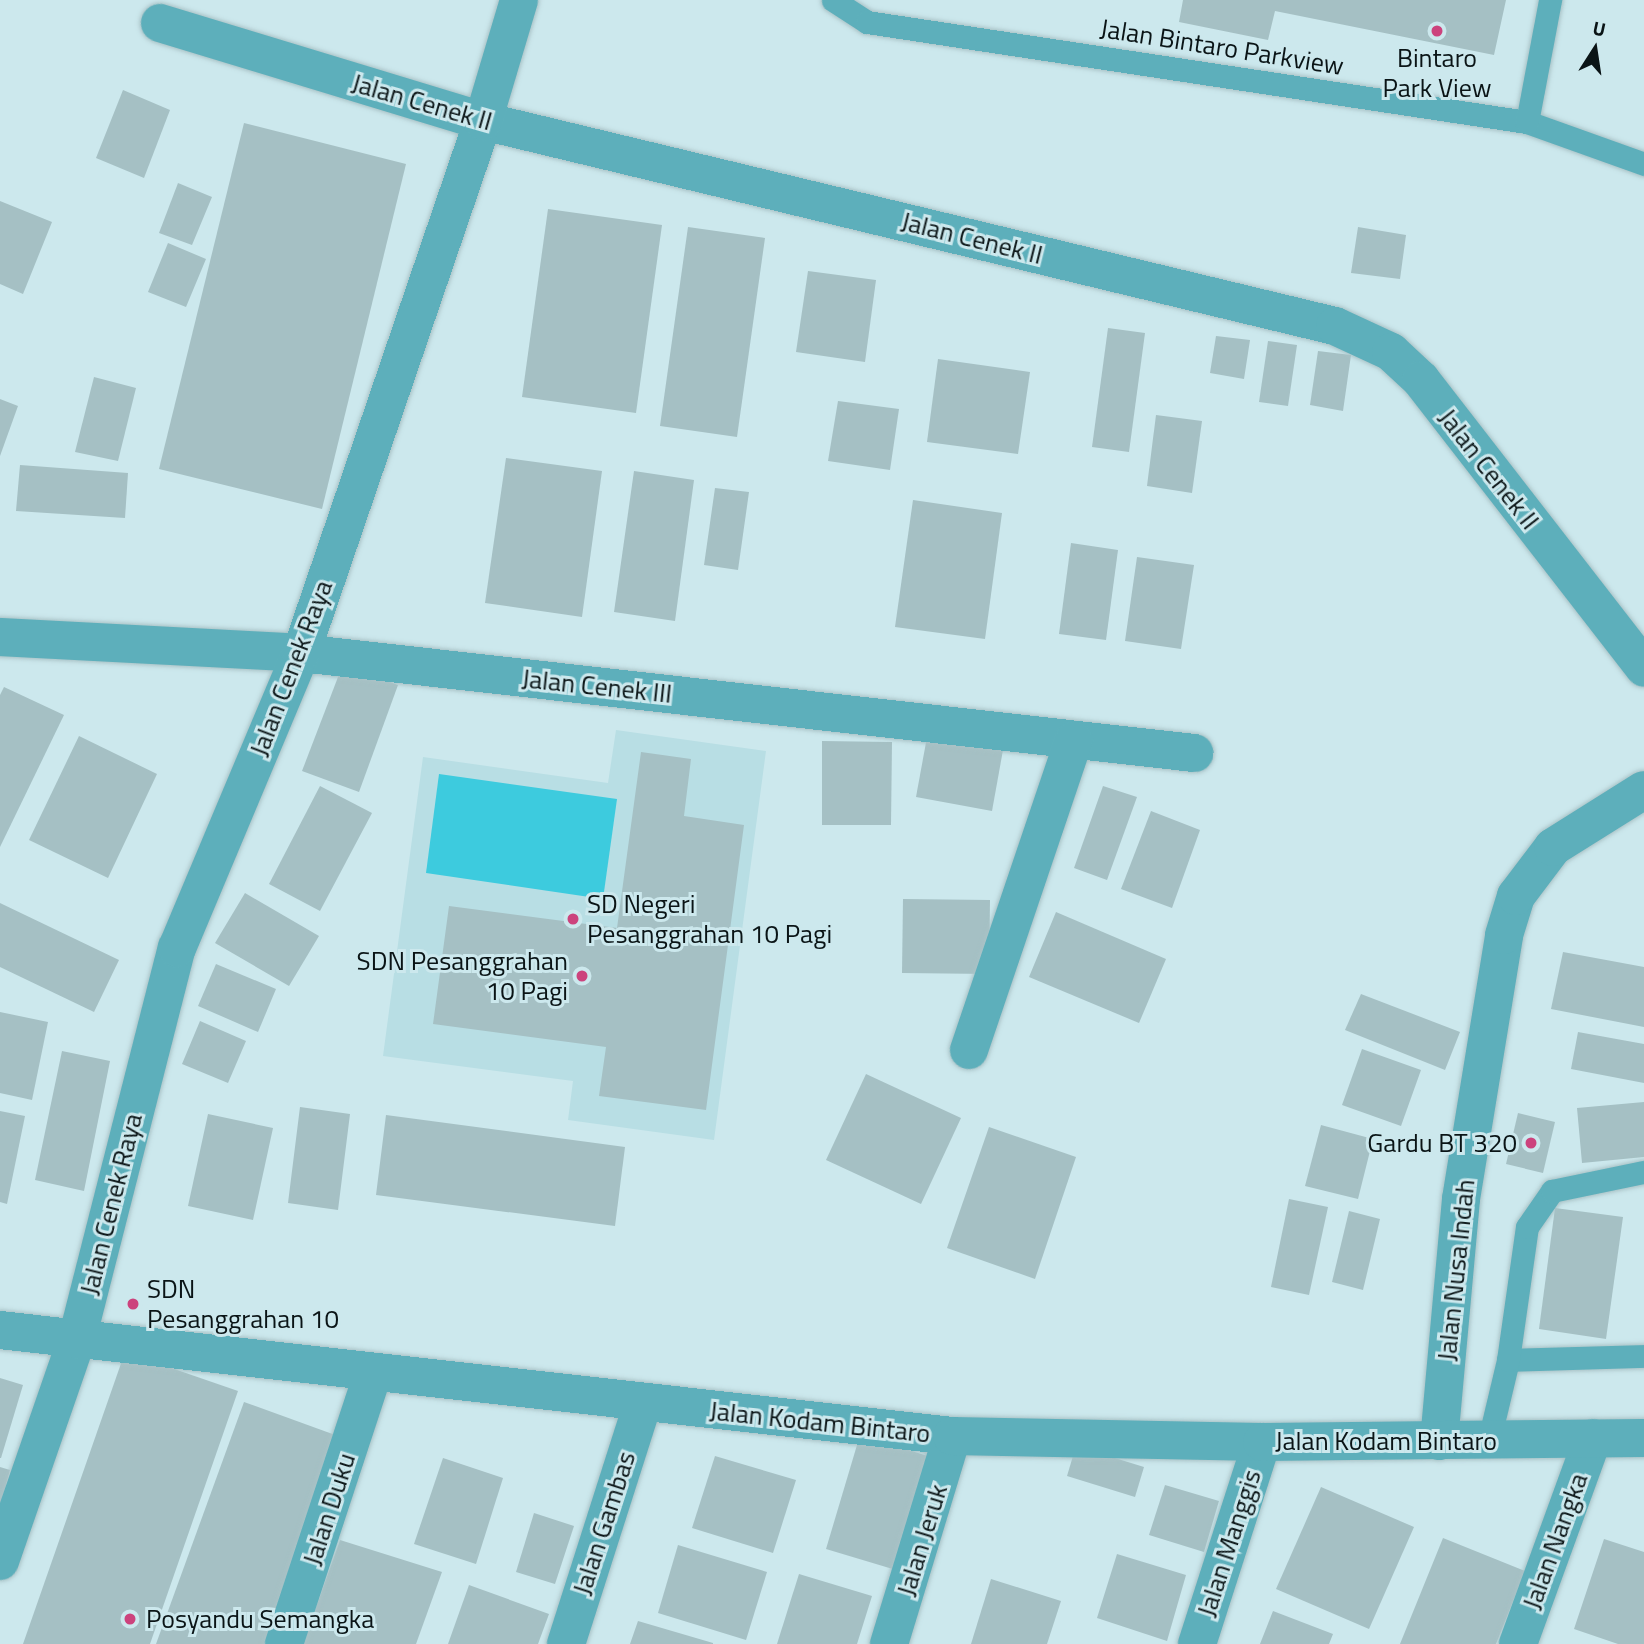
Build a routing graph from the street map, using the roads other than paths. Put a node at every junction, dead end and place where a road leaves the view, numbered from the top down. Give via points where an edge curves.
1 (519, 0) edge
2 (833, 0) edge
3 (1550, 0) edge
4 (160, 23) dead end
5 (483, 121) junction
6 (1527, 122) junction
7 (1644, 164) edge
8 (0, 637) edge
9 (301, 653) junction
10 (1644, 668) edge
11 (1074, 740) junction
12 (1194, 753) dead end
13 (1644, 790) edge
14 (969, 1050) dead end
15 (1644, 1172) edge
16 (0, 1329) edge
17 (77, 1339) junction
18 (1644, 1356) edge
19 (1508, 1360) junction
20 (373, 1373) junction
21 (643, 1403) junction
22 (952, 1436) junction
23 (1593, 1438) junction
24 (1644, 1438) edge
25 (1489, 1440) junction
26 (1439, 1441) junction
27 (1262, 1442) junction
28 (0, 1561) edge
29 (284, 1644) edge
30 (566, 1644) edge
31 (889, 1644) edge
32 (1197, 1644) edge
33 (1518, 1644) edge

1 - 5 street, Jalan Cenek Raya
2 - 6 lane, Jalan Bintaro Parkview via 867,22
3 - 6 lane
4 - 5 street, Jalan Cenek II
5 - 9 street, Jalan Cenek Raya
5 - 10 street, Jalan Cenek II via 1335,326 1391,352 1421,380
6 - 7 lane, Jalan Bintaro Parkview
8 - 9 street, Jalan Cenek III
9 - 11 street, Jalan Cenek III
9 - 17 street, Jalan Cenek Raya via 177,948
11 - 12 street, Jalan Cenek III
11 - 14 street
13 - 26 street, Jalan Nusa Indah via 1553,847 1516,895 1504,934 1461,1199
15 - 19 lane via 1552,1191 1527,1227
16 - 17 street, Jalan Kodam Bintaro
17 - 20 street, Jalan Kodam Bintaro
17 - 28 street, Jalan Cenek Raya
18 - 19 lane
19 - 25 lane
20 - 21 street, Jalan Kodam Bintaro
20 - 29 street, Jalan Duku
21 - 22 street, Jalan Kodam Bintaro
21 - 30 street, Jalan Gambas
22 - 27 street, Jalan Kodam Bintaro
22 - 31 street, Jalan Jeruk
23 - 24 street, Jalan Kodam Bintaro
23 - 25 street, Jalan Kodam Bintaro
23 - 33 street, Jalan Nangka
25 - 26 street, Jalan Kodam Bintaro
26 - 27 street, Jalan Kodam Bintaro
27 - 32 street, Jalan Manggis

